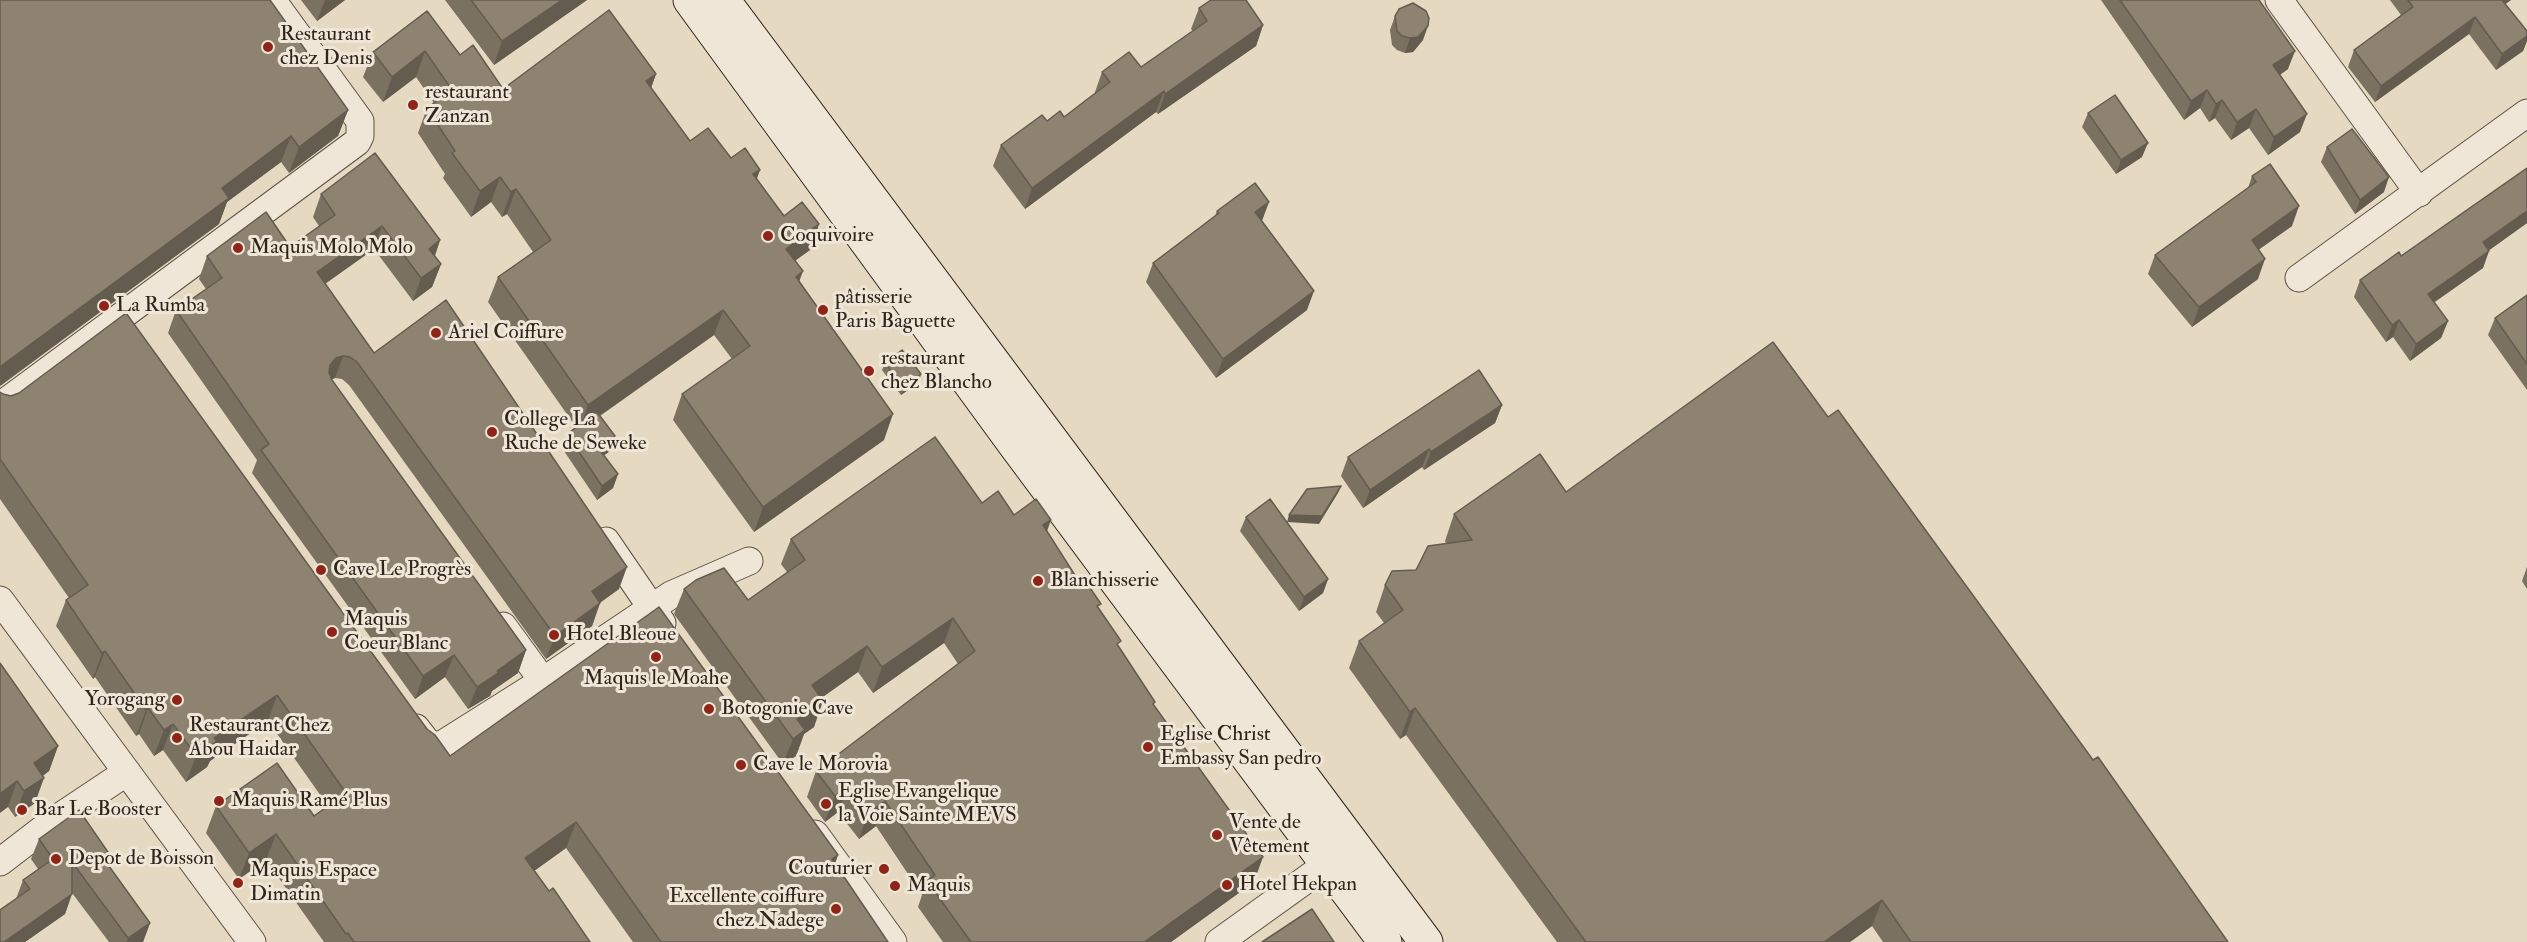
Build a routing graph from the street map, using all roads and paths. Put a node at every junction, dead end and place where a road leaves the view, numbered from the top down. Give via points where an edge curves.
1 (272, 0) edge
2 (690, 0) edge
3 (723, 0) edge
4 (2279, 0) edge
5 (2527, 113) edge
6 (2419, 193) junction
7 (2299, 278) dead end
8 (0, 406) edge
9 (593, 522) edge
10 (749, 561) dead end
11 (0, 600) edge
12 (651, 609) junction
13 (492, 610) edge
14 (679, 647) edge
15 (543, 681) junction
16 (399, 705) edge
17 (127, 772) junction
18 (803, 818) edge
19 (1341, 854) junction
20 (0, 862) edge
21 (252, 942) edge
22 (893, 942) edge
23 (1219, 942) edge
24 (1385, 942) edge
25 (1426, 942) edge

1 - 8 street via 360,121 357,142 128,327
2 - 19 main road via 1015,445
3 - 19 main road
4 - 6 street
5 - 6 street
6 - 7 street
9 - 12 street
10 - 12 street via 694,583
11 - 17 street
12 - 14 street
12 - 15 street
13 - 15 street
15 - 16 street via 438,747 427,743
17 - 20 street
17 - 21 street
18 - 22 street
19 - 23 street
19 - 24 main road
19 - 25 main road

